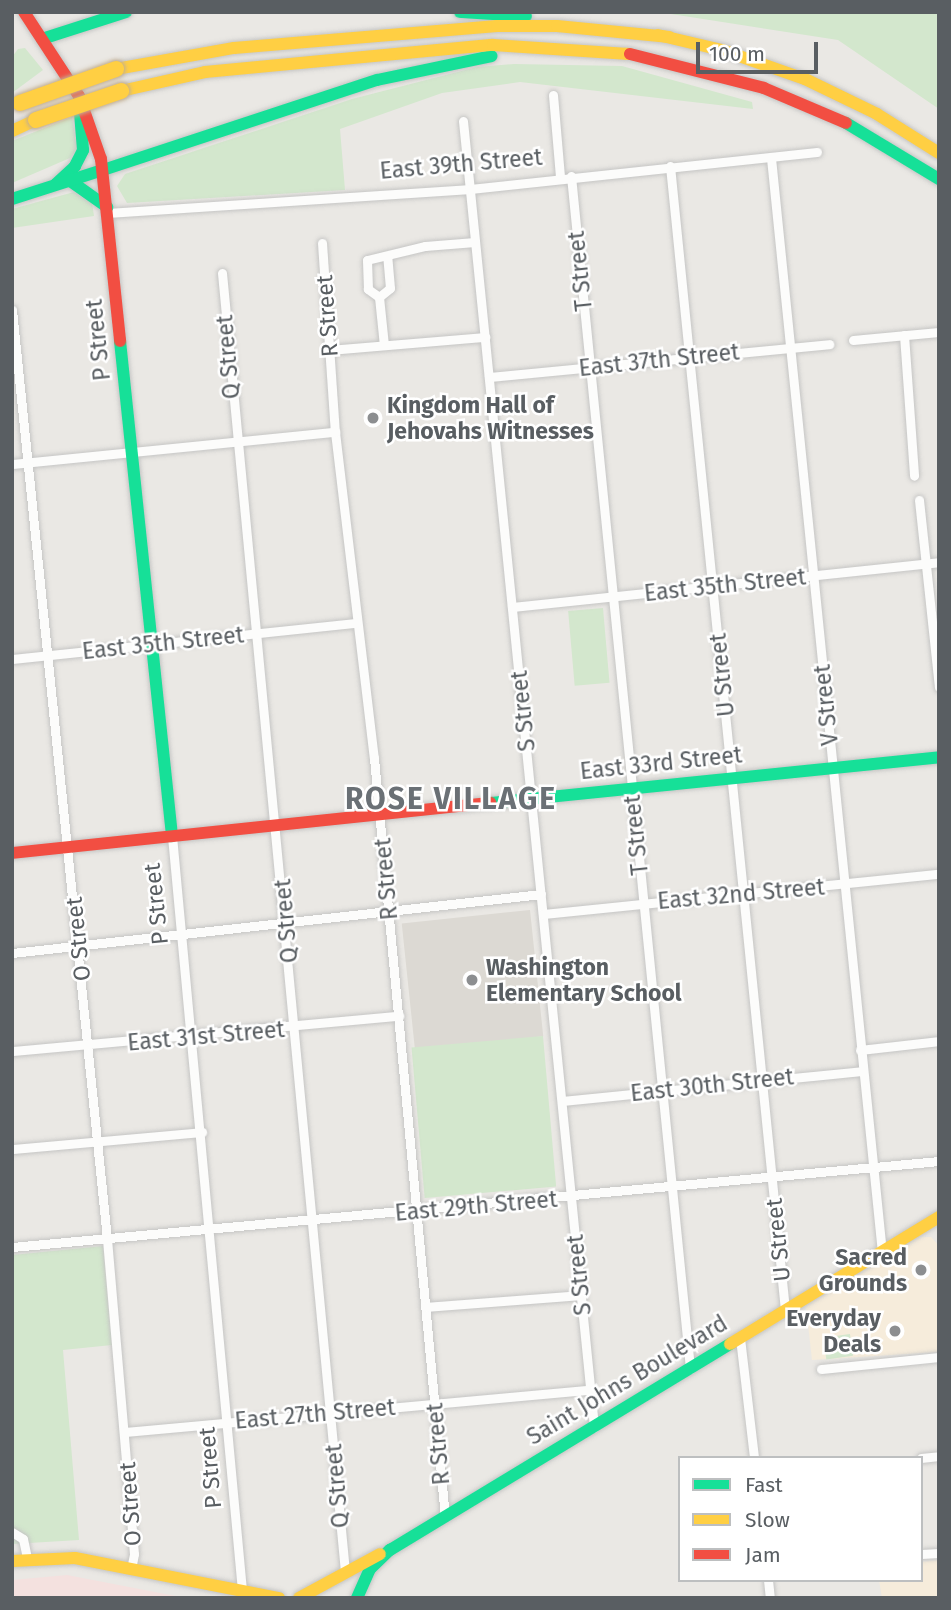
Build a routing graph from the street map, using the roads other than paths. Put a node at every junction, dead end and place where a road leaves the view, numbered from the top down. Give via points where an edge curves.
1 (24, 12) edge
2 (127, 12) edge
3 (460, 12) edge
4 (669, 37) junction
5 (42, 39) junction
6 (685, 64) junction
7 (553, 95) dead end
8 (79, 96) junction
9 (16, 104) edge
10 (865, 107) junction
11 (463, 121) dead end
12 (12, 131) edge
13 (939, 144) edge
14 (817, 152) dead end
15 (939, 153) edge
16 (771, 158) junction
17 (670, 166) junction
18 (103, 170) junction
19 (571, 176) junction
20 (560, 177) junction
21 (939, 181) edge
22 (62, 182) junction
23 (470, 189) junction
24 (12, 199) edge
25 (107, 210) junction
26 (475, 242) junction
27 (322, 243) dead end
28 (387, 256) junction
29 (222, 273) dead end
30 (379, 297) junction
31 (12, 310) edge
32 (939, 332) edge
33 (904, 335) junction
34 (485, 337) junction
35 (853, 340) dead end
36 (830, 344) dead end
37 (383, 345) junction
38 (790, 348) junction
39 (329, 350) junction
40 (690, 357) junction
41 (590, 367) junction
42 (489, 377) junction
43 (335, 432) junction
44 (236, 441) junction
45 (132, 452) junction
46 (28, 463) junction
47 (12, 464) edge
48 (914, 476) dead end
49 (919, 500) dead end
50 (939, 562) edge
51 (926, 564) junction
52 (813, 577) junction
53 (713, 586) junction
54 (612, 596) junction
55 (512, 607) junction
56 (356, 622) junction
57 (256, 633) junction
58 (152, 644) junction
59 (48, 656) junction
60 (12, 659) edge
61 (939, 687) edge
62 (939, 757) edge
63 (832, 768) junction
64 (733, 778) junction
65 (632, 788) junction
66 (531, 799) junction
67 (380, 814) junction
68 (277, 825) junction
69 (172, 836) junction
70 (68, 847) junction
71 (12, 853) edge
72 (939, 874) edge
73 (844, 885) junction
74 (541, 894) junction
75 (744, 894) junction
76 (643, 904) junction
77 (389, 910) junction
78 (543, 914) junction
79 (286, 922) junction
80 (182, 934) junction
81 (78, 946) junction
82 (12, 953) edge
83 (399, 1016) junction
84 (295, 1027) junction
85 (193, 1038) junction
86 (939, 1041) edge
87 (88, 1046) junction
88 (860, 1050) junction
89 (12, 1051) edge
90 (862, 1071) junction
91 (763, 1080) junction
92 (662, 1091) junction
93 (562, 1101) junction
94 (202, 1132) junction
95 (98, 1142) junction
96 (12, 1149) edge
97 (939, 1161) edge
98 (871, 1168) junction
99 (772, 1177) junction
100 (672, 1187) junction
101 (571, 1197) junction
102 (417, 1211) junction
103 (939, 1217) edge
104 (313, 1220) junction
105 (211, 1229) junction
106 (107, 1239) junction
107 (12, 1247) edge
108 (882, 1252) junction
109 (581, 1294) junction
110 (426, 1307) junction
111 (785, 1310) junction
112 (740, 1338) junction
113 (939, 1357) edge
114 (690, 1369) junction
115 (821, 1369) dead end
116 (590, 1390) junction
117 (435, 1404) junction
118 (331, 1413) junction
119 (229, 1422) junction
120 (594, 1427) junction
121 (124, 1432) junction
122 (754, 1456) edge
123 (445, 1517) junction
124 (12, 1532) edge
125 (390, 1550) junction
126 (20, 1559) edge
127 (131, 1569) junction
128 (345, 1571) junction
129 (242, 1591) junction
130 (279, 1598) edge
131 (299, 1598) edge
132 (357, 1598) edge

1 - 5 main road, P Street
2 - 5 main road
3 - 4 main road via 591,22
4 - 9 main road, bridge via 570,27 497,26 234,48 116,69
4 - 10 main road via 769,65
5 - 8 main road, P Street
6 - 12 main road, bridge via 582,48 454,47 205,72 121,91
6 - 18 main road via 558,53 450,62 377,80
6 - 21 main road via 792,98 903,156
7 - 20 street
8 - 18 main road, P Street via 92,124
8 - 22 main road via 83,150
10 - 13 main road
10 - 15 main road
11 - 23 street, S Street
14 - 16 street, East 39th Street
16 - 17 street, East 39th Street
16 - 38 street, V Street
17 - 19 street, East 39th Street
17 - 40 street, U Street
18 - 22 main road
18 - 25 main road, P Street
19 - 20 street, East 39th Street
19 - 41 street, T Street
20 - 23 street, East 39th Street
22 - 24 main road
22 - 25 main road
23 - 25 street, East 39th Street
23 - 26 street, S Street
25 - 45 main road, P Street
26 - 28 street via 425,246
26 - 34 street, S Street
27 - 39 street, R Street
28 - 30 street via 390,288
28 - 30 street via 366,264 368,289
29 - 44 street, Q Street
30 - 37 street
31 - 46 street, O Street
32 - 33 street
33 - 35 street
33 - 48 street
34 - 37 street
34 - 42 street, S Street
36 - 38 street, East 37th Street
37 - 39 street
38 - 40 street, East 37th Street
38 - 52 street, V Street
39 - 43 street, R Street
40 - 41 street, East 37th Street
40 - 53 street, U Street
41 - 42 street, East 37th Street
41 - 54 street, T Street
42 - 55 street, S Street
43 - 44 street
43 - 56 street, R Street
44 - 45 street
44 - 57 street, Q Street
45 - 46 street
45 - 58 main road, P Street
46 - 47 street
46 - 59 street, O Street
49 - 51 street
50 - 51 street, East 35th Street
51 - 52 street, East 35th Street
51 - 61 street
52 - 53 street, East 35th Street
52 - 63 street, V Street
53 - 54 street, East 35th Street
53 - 64 street, U Street
54 - 55 street, East 35th Street
54 - 65 street, T Street
55 - 66 street, S Street
56 - 57 street, East 35th Street
56 - 67 street, R Street
57 - 58 street, East 35th Street
57 - 68 street, Q Street
58 - 59 street, East 35th Street
58 - 69 main road, P Street
59 - 60 street, East 35th Street
59 - 70 street, O Street
62 - 63 main road, East 33rd Street
63 - 64 main road, East 33rd Street
63 - 73 street, V Street
64 - 65 main road, East 33rd Street
64 - 75 street, U Street
65 - 66 main road, East 33rd Street
65 - 76 street, T Street
66 - 67 main road, East 33rd Street
66 - 74 street, S Street
67 - 68 main road, East 33rd Street
67 - 77 street, R Street
68 - 69 main road, East 33rd Street
68 - 79 street, Q Street
69 - 70 main road, East 33rd Street
69 - 80 street, P Street
70 - 71 main road, East 33rd Street
70 - 81 street, O Street
72 - 73 street, East 32nd Street
73 - 75 street, East 32nd Street
73 - 88 street, V Street
74 - 77 street
74 - 78 street, S Street
75 - 76 street, East 32nd Street
75 - 91 street, U Street
76 - 78 street, East 32nd Street
76 - 92 street, T Street
77 - 79 street
77 - 83 street, R Street
78 - 93 street, S Street
79 - 80 street
79 - 84 street, Q Street
80 - 81 street
80 - 85 street, P Street
81 - 82 street
81 - 87 street, O Street
83 - 84 street, East 31st Street
83 - 102 street, R Street
84 - 85 street, East 31st Street
84 - 104 street, Q Street
85 - 87 street, East 31st Street
85 - 94 street, P Street
86 - 88 street
87 - 89 street, East 31st Street
87 - 95 street, O Street
88 - 90 street, V Street
90 - 91 street, East 30th Street
90 - 98 street, V Street
91 - 92 street, East 30th Street
91 - 99 street, U Street
92 - 93 street, East 30th Street
92 - 100 street, T Street
93 - 101 street, S Street
94 - 95 street
94 - 105 street, P Street
95 - 96 street
95 - 106 street, O Street
97 - 98 street, East 29th Street
98 - 99 street, East 29th Street
98 - 108 street, V Street
99 - 100 street, East 29th Street
99 - 111 street, U Street
100 - 101 street, East 29th Street
100 - 114 street, T Street
101 - 102 street, East 29th Street
101 - 109 street, S Street
102 - 104 street, East 29th Street
102 - 110 street, R Street
103 - 108 main road, Saint Johns Boulevard
104 - 105 street, East 29th Street
104 - 118 street, Q Street
105 - 106 street, East 29th Street
105 - 119 street, P Street
106 - 107 street, East 29th Street
106 - 121 street, O Street
108 - 111 main road, Saint Johns Boulevard
109 - 110 street
109 - 116 street, S Street
110 - 117 street, R Street
111 - 112 main road, Saint Johns Boulevard
112 - 114 main road, Saint Johns Boulevard
112 - 122 street
113 - 115 street
114 - 120 main road, Saint Johns Boulevard
116 - 117 street, East 27th Street
116 - 120 street, S Street
117 - 118 street, East 27th Street
117 - 123 street, R Street
118 - 119 street, East 27th Street
118 - 128 street, Q Street
119 - 121 street, East 27th Street
119 - 129 street, P Street
120 - 123 main road, Saint Johns Boulevard
121 - 127 street, O Street via 134,1554
123 - 125 main road, Saint Johns Boulevard
124 - 126 street via 23,1539
125 - 128 main road
125 - 132 main road, Saint Johns Boulevard via 367,1573
126 - 127 main road via 64,1557
127 - 129 main road
128 - 131 main road
129 - 130 main road

